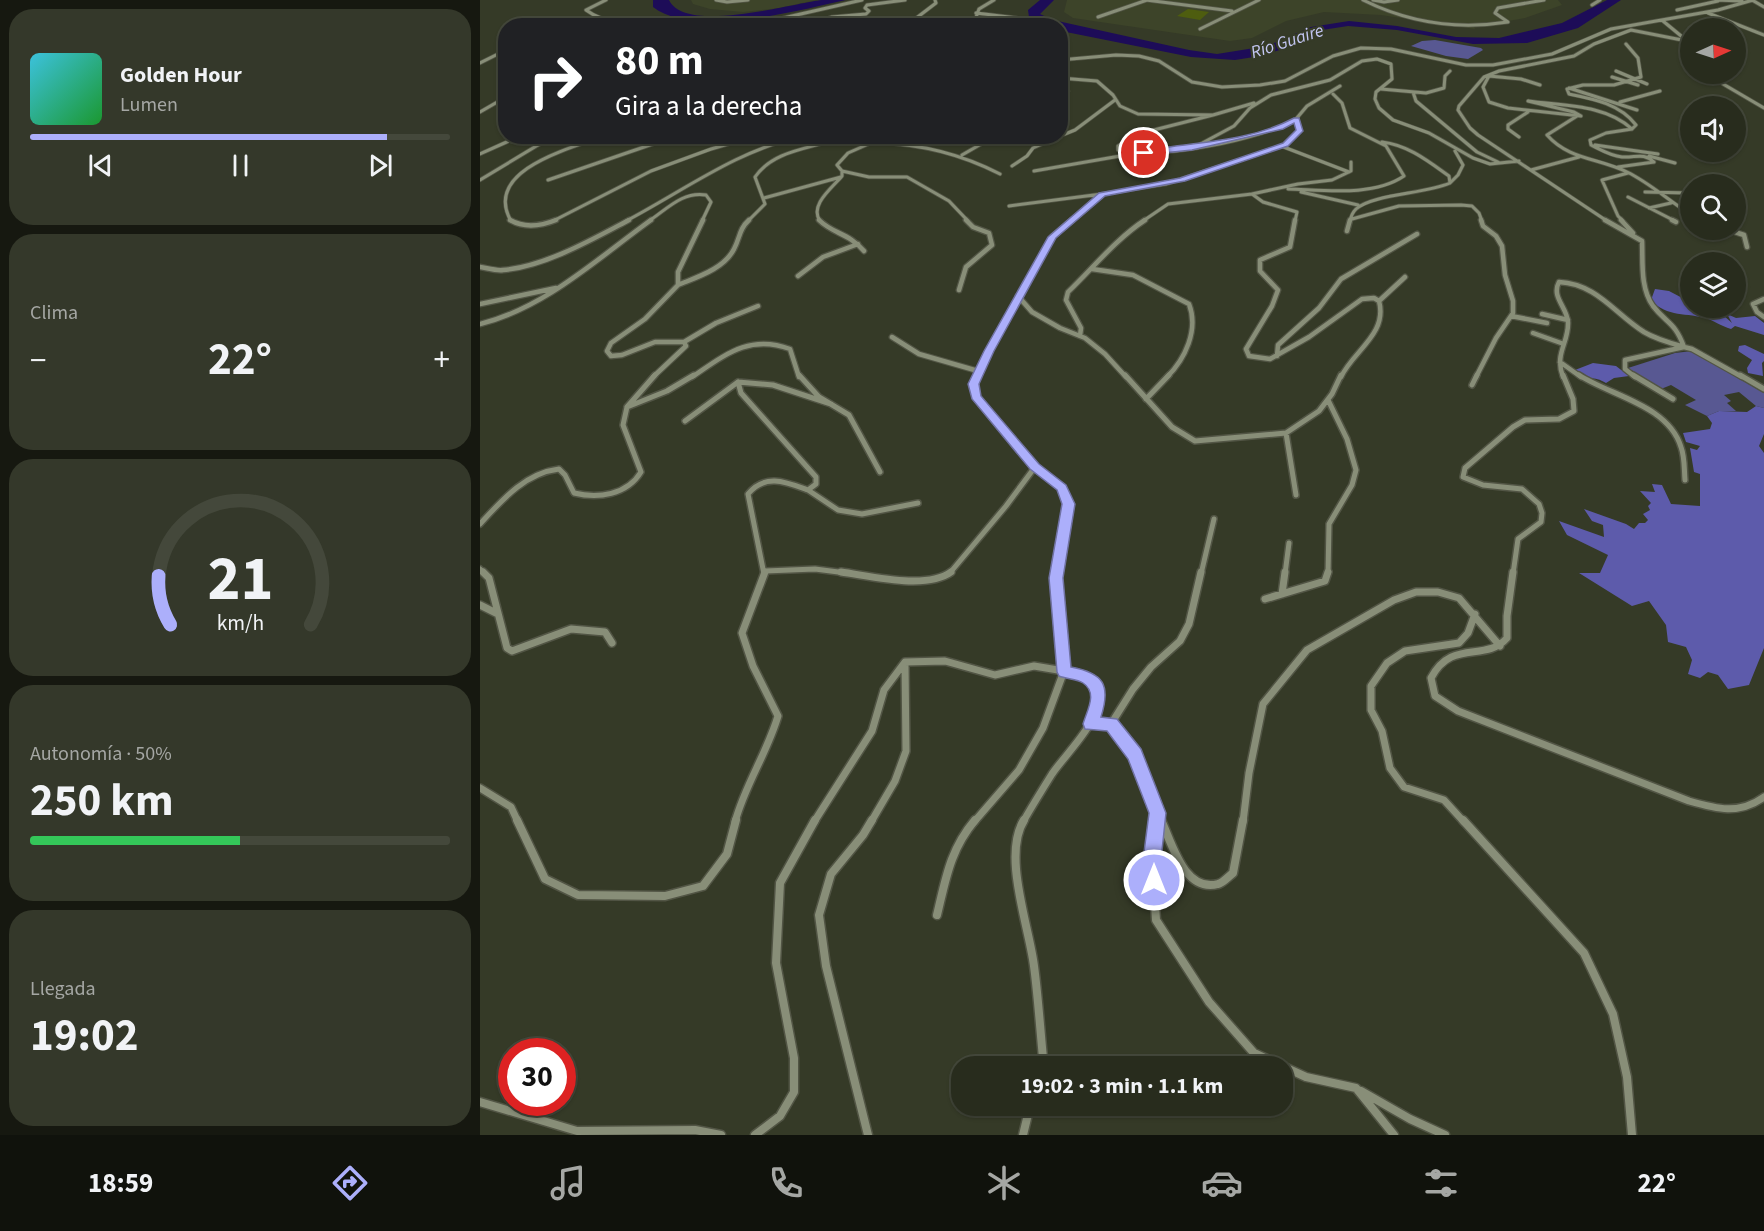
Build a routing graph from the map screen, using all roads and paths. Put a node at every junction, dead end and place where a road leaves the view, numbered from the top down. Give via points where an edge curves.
1 (606, 0) edge
2 (716, 0) edge
3 (748, 0) edge
4 (862, 0) edge
5 (905, 0) edge
6 (935, 0) edge
7 (994, 0) edge
8 (1146, 0) edge
9 (1191, 0) edge
10 (1259, 0) edge
11 (1363, 0) edge
12 (1373, 0) edge
13 (1398, 0) edge
14 (1544, 0) edge
15 (1600, 0) edge
16 (1717, 0) edge
17 (1737, 1) edge
18 (1751, 1) edge
19 (1180, 5) junction
20 (1592, 5) dead end
21 (1764, 7) edge
22 (1677, 10) dead end
23 (1232, 11) junction
24 (976, 12) junction
25 (1707, 12) junction
26 (598, 18) edge
27 (783, 18) edge
28 (829, 18) edge
29 (917, 18) edge
30 (975, 18) edge
31 (1017, 18) edge
32 (1098, 18) dead end
33 (1677, 18) junction
34 (1663, 21) junction
35 (1200, 29) dead end
36 (1680, 35) edge
37 (1764, 35) edge
38 (1680, 40) edge
39 (1626, 44) dead end
40 (498, 54) edge
41 (1068, 60) edge
42 (1441, 62) junction
43 (480, 63) edge
44 (1435, 64) dead end
45 (1450, 71) dead end
46 (1616, 71) dead end
47 (1489, 75) junction
48 (1612, 77) dead end
49 (1631, 77) junction
50 (1068, 78) edge
51 (1623, 81) junction
52 (1647, 84) dead end
53 (1723, 84) edge
54 (1540, 85) dead end
55 (1638, 85) dead end
56 (1340, 86) dead end
57 (1567, 88) junction
58 (1381, 89) junction
59 (1660, 91) dead end
60 (1413, 92) junction
61 (1333, 94) junction
62 (1115, 100) junction
63 (1263, 100) junction
64 (498, 102) edge
65 (1618, 102) junction
66 (1764, 108) edge
67 (1637, 110) dead end
68 (1528, 111) junction
69 (480, 112) edge
70 (1213, 115) junction
71 (1578, 116) junction
72 (1296, 119) junction
73 (1632, 129) junction
74 (1068, 133) edge
75 (1519, 137) dead end
76 (1381, 142) junction
77 (502, 144) edge
78 (540, 144) edge
79 (583, 144) edge
80 (653, 144) edge
81 (729, 144) edge
82 (770, 144) edge
83 (823, 144) edge
84 (868, 144) edge
85 (876, 144) edge
86 (890, 144) edge
87 (981, 144) edge
88 (1042, 144) edge
89 (1592, 145) junction
90 (1281, 146) junction
91 (1192, 148) junction
92 (1454, 150) junction
93 (480, 154) edge
94 (1639, 154) junction
95 (1658, 154) dead end
96 (848, 155) junction
97 (962, 155) junction
98 (1130, 155) junction
99 (1579, 157) junction
100 (1622, 157) junction
101 (1519, 161) junction
102 (1351, 162) dead end
103 (1501, 163) junction
104 (1631, 163) junction
105 (1675, 163) dead end
106 (1012, 166) dead end
107 (1616, 167) junction
108 (1531, 170) junction
109 (843, 171) junction
110 (1034, 171) dead end
111 (1349, 172) junction
112 (1628, 173) junction
113 (1000, 174) dead end
114 (842, 176) junction
115 (480, 180) edge
116 (548, 180) dead end
117 (1450, 183) junction
118 (1283, 189) junction
119 (1645, 192) dead end
120 (1659, 192) junction
121 (1680, 193) edge
122 (1102, 194) junction
123 (1252, 194) junction
124 (1628, 197) dead end
125 (764, 198) junction
126 (1671, 203) junction
127 (1364, 205) junction
128 (1009, 206) dead end
129 (1649, 208) junction
130 (1680, 208) edge
131 (1352, 219) junction
132 (1676, 222) dead end
133 (1347, 231) dead end
134 (1417, 234) dead end
135 (1638, 237) junction
136 (1745, 240) edge
137 (858, 244) junction
138 (1747, 247) dead end
139 (864, 251) dead end
140 (480, 267) edge
141 (1092, 269) junction
142 (798, 276) dead end
143 (1405, 277) dead end
144 (678, 285) junction
145 (557, 288) junction
146 (959, 290) dead end
147 (1018, 296) junction
148 (1764, 299) edge
149 (1379, 301) junction
150 (480, 304) edge
151 (758, 306) dead end
152 (1542, 314) dead end
153 (1511, 316) junction
154 (1764, 317) edge
155 (1568, 320) junction
156 (1547, 323) dead end
157 (480, 324) edge
158 (1533, 333) dead end
159 (1080, 336) junction
160 (892, 338) dead end
161 (684, 342) junction
162 (1561, 343) junction
163 (1684, 347) junction
164 (1277, 356) junction
165 (1560, 362) junction
166 (978, 371) junction
167 (738, 382) junction
168 (1472, 385) dead end
169 (1764, 389) edge
170 (1146, 399) junction
171 (1673, 399) dead end
172 (1328, 400) junction
173 (831, 404) junction
174 (627, 407) junction
175 (685, 421) dead end
176 (1287, 433) junction
177 (1035, 466) junction
178 (879, 472) dead end
179 (1685, 480) dead end
180 (808, 490) junction
181 (1296, 495) dead end
182 (918, 503) dead end
183 (1214, 519) dead end
184 (480, 524) edge
185 (1290, 543) dead end
186 (480, 569) edge
187 (765, 571) junction
188 (1282, 594) junction
189 (1266, 599) dead end
190 (480, 605) edge
191 (498, 614) junction
192 (1475, 614) junction
193 (612, 643) dead end
194 (1500, 646) junction
195 (905, 662) junction
196 (1064, 672) junction
197 (1091, 724) junction
198 (1111, 724) junction
199 (480, 788) edge
200 (1764, 797) edge
201 (1158, 813) junction
202 (937, 915) dead end
203 (1043, 1056) edge
204 (1356, 1088) junction
205 (480, 1102) edge
206 (1028, 1116) edge
207 (721, 1135) edge
208 (755, 1135) edge
209 (868, 1135) edge
210 (1023, 1135) edge
211 (1394, 1135) edge
212 (1445, 1135) edge
213 (1632, 1135) edge

1 - 26 street via 586,9
2 - 3 street
4 - 27 street
5 - 28 street via 871,4 866,6 866,14
6 - 29 street
7 - 24 street
8 - 19 street
8 - 32 street via 1110,10
9 - 19 street
10 - 23 street
11 - 14 street via 1391,15 1465,26 1505,23 1507,20 1495,13 1498,8
12 - 13 street
15 - 20 street
16 - 17 street
16 - 22 street
17 - 18 street
17 - 33 street
18 - 21 street
18 - 25 street
19 - 23 street
23 - 35 street
24 - 30 street
24 - 31 street
25 - 33 street
25 - 37 street
33 - 34 street
34 - 36 street
34 - 42 street via 1604,31 1555,53 1511,62 1484,66
38 - 47 street via 1631,30 1574,56
39 - 49 street via 1637,53 1642,68 1641,77
40 - 43 street
41 - 42 street via 1129,54 1166,64 1193,83 1229,87 1290,79 1361,48 1387,49
42 - 44 street
45 - 60 street via 1441,90
46 - 49 street
47 - 54 street
47 - 68 street via 1483,87 1489,102
47 - 101 street via 1476,83 1458,110 1470,128
48 - 51 street
49 - 51 street
49 - 52 street
50 - 62 street via 1096,81
51 - 55 street
51 - 57 street
53 - 66 street
56 - 61 street
57 - 65 street
57 - 73 street via 1569,94 1627,114 1636,125
58 - 60 street
58 - 63 street via 1392,79 1391,64 1371,59 1330,80
58 - 92 street via 1375,99 1387,116 1437,137
59 - 65 street
60 - 103 street via 1416,100 1477,152
61 - 72 street via 1304,107
61 - 76 street via 1347,113 1351,128
62 - 70 street via 1124,110 1138,114
62 - 74 street
63 - 70 street
63 - 91 street via 1234,126
64 - 69 street
65 - 67 street
68 - 71 street
68 - 75 street via 1508,125
70 - 98 street via 1129,138 1118,150
71 - 73 street via 1528,100 1600,111 1620,118
71 - 99 street via 1547,135 1555,146
72 - 90 street via 1300,131
72 - 91 street via 1281,128
73 - 89 street via 1597,136 1590,140
76 - 117 street via 1401,145 1449,176
76 - 118 street via 1402,169 1401,179 1353,189
77 - 93 street
78 - 115 street
79 - 81 street via 552,155 517,176 507,188 505,205 510,221 531,225 551,222 651,171
80 - 116 street
82 - 140 street via 616,228 527,266 498,271
83 - 125 street via 795,151 759,169 755,177
84 - 96 street
85 - 96 street
86 - 97 street
87 - 97 street
88 - 106 street
89 - 95 street
89 - 100 street
90 - 111 street
90 - 122 street via 1166,184
91 - 98 street
92 - 103 street via 1485,163
92 - 117 street via 1463,165
94 - 100 street
94 - 104 street via 1654,162
94 - 105 street
96 - 109 street via 837,165
97 - 113 street
98 - 110 street
99 - 107 street
99 - 108 street
100 - 104 street
101 - 103 street
101 - 108 street
102 - 111 street
104 - 107 street
107 - 112 street
108 - 135 street via 1611,224
109 - 114 street
109 - 146 street via 869,177 907,177 949,201 973,227 988,233 992,245 966,266
111 - 118 street via 1327,183 1296,184
112 - 120 street
112 - 135 street via 1602,180 1618,216
114 - 125 street
114 - 137 street via 816,212 825,226
117 - 127 street via 1441,189 1377,199
118 - 123 street
118 - 127 street
119 - 120 street
120 - 121 street
120 - 126 street
122 - 128 street
122 - 147 street via 1052,237
123 - 141 street via 1168,204 1124,234
123 - 164 street via 1263,202 1297,212 1290,247 1260,260 1260,271 1278,291 1275,303 1246,349 1249,356 1259,359
124 - 129 street
125 - 144 street via 762,211 740,230 734,251 725,261
126 - 129 street
126 - 130 street
127 - 131 street via 1352,213
129 - 132 street
131 - 133 street
131 - 153 street via 1399,207 1472,207 1502,246 1513,300
134 - 164 street via 1337,282 1319,308 1278,345
135 - 163 street via 1643,246 1647,296 1678,330
136 - 138 street
137 - 139 street
137 - 142 street via 823,257
141 - 159 street via 1068,292 1066,300 1081,328
141 - 170 street via 1133,275 1189,304 1192,312 1188,349 1178,366
143 - 149 street
144 - 145 street via 678,272 711,202 706,195 683,197
144 - 161 street via 645,320 611,343 607,351 611,356 621,357 662,340
145 - 150 street
145 - 157 street via 520,312
147 - 159 street via 1032,312
147 - 166 street
148 - 154 street via 1753,304
149 - 164 street via 1362,299
149 - 172 street via 1379,324
151 - 161 street via 716,323
152 - 155 street
153 - 156 street
153 - 168 street
155 - 162 street via 1569,328
155 - 163 street via 1556,291 1559,282 1592,290 1643,331
158 - 162 street
159 - 170 street via 1105,354
160 - 166 street via 919,354
161 - 174 street via 686,346 637,391
162 - 165 street
163 - 169 street
163 - 171 street via 1629,358 1624,364 1642,382
165 - 179 street via 1587,381 1634,401 1662,421 1678,439
165 - 194 street via 1575,402 1574,411 1559,418 1525,420 1513,427 1465,468 1463,477 1473,484 1516,486 1532,493 1542,510 1541,522 1518,539 1506,638
166 - 177 street via 975,396
167 - 173 street via 759,381
167 - 175 street
167 - 180 street via 741,393 816,477 816,484
170 - 176 street via 1172,427 1195,441
172 - 176 street
172 - 188 street via 1354,460 1356,477 1328,531 1329,573 1325,581
173 - 174 street via 800,379 790,349 755,342 738,346 677,386
173 - 178 street via 849,416
174 - 184 street via 623,425 641,471 638,480 614,491 583,496 574,493 560,469 536,473
176 - 181 street
177 - 187 street via 955,569 943,578 927,582 815,569
177 - 196 street via 1062,488 1069,504 1056,578
180 - 182 street via 838,510 862,514
180 - 187 street via 763,480 754,484 748,494
183 - 198 street via 1189,624 1180,641 1133,689
185 - 188 street
186 - 191 street via 489,578
187 - 199 street via 742,633 753,666 778,716 769,746 741,801 727,854 703,886 665,896 578,896 545,879 511,807
188 - 189 street
190 - 191 street
191 - 193 street via 507,648 512,651 528,650 568,629 605,632
192 - 194 street
192 - 201 street via 1459,598 1438,592 1416,592 1394,600 1307,650 1263,704 1236,862 1233,873 1219,884 1201,884 1186,874
192 - 213 street via 1459,644 1405,651 1387,663 1371,686 1371,710 1382,731 1389,768 1404,787 1444,800 1584,952 1613,1014 1627,1077
194 - 200 street via 1452,656 1439,663 1431,678 1435,696 1458,711 1523,738 1727,813 1756,804
195 - 196 street via 945,661 995,675 1034,666
195 - 208 street via 884,690 872,731 780,883 776,963 794,1058 794,1092 780,1116
195 - 209 street via 906,751 895,781 863,835 831,874 819,915 826,966
196 - 197 street via 1087,676 1098,688
196 - 202 street via 1043,728 1019,770 963,836 950,860
197 - 198 street
197 - 203 street via 1053,773 1017,831 1016,868 1034,964
198 - 201 street via 1135,754
201 - 204 street via 1152,860 1156,920 1209,1002 1254,1053 1306,1077
204 - 211 street
204 - 212 street
205 - 207 street via 577,1131 694,1130
206 - 210 street

